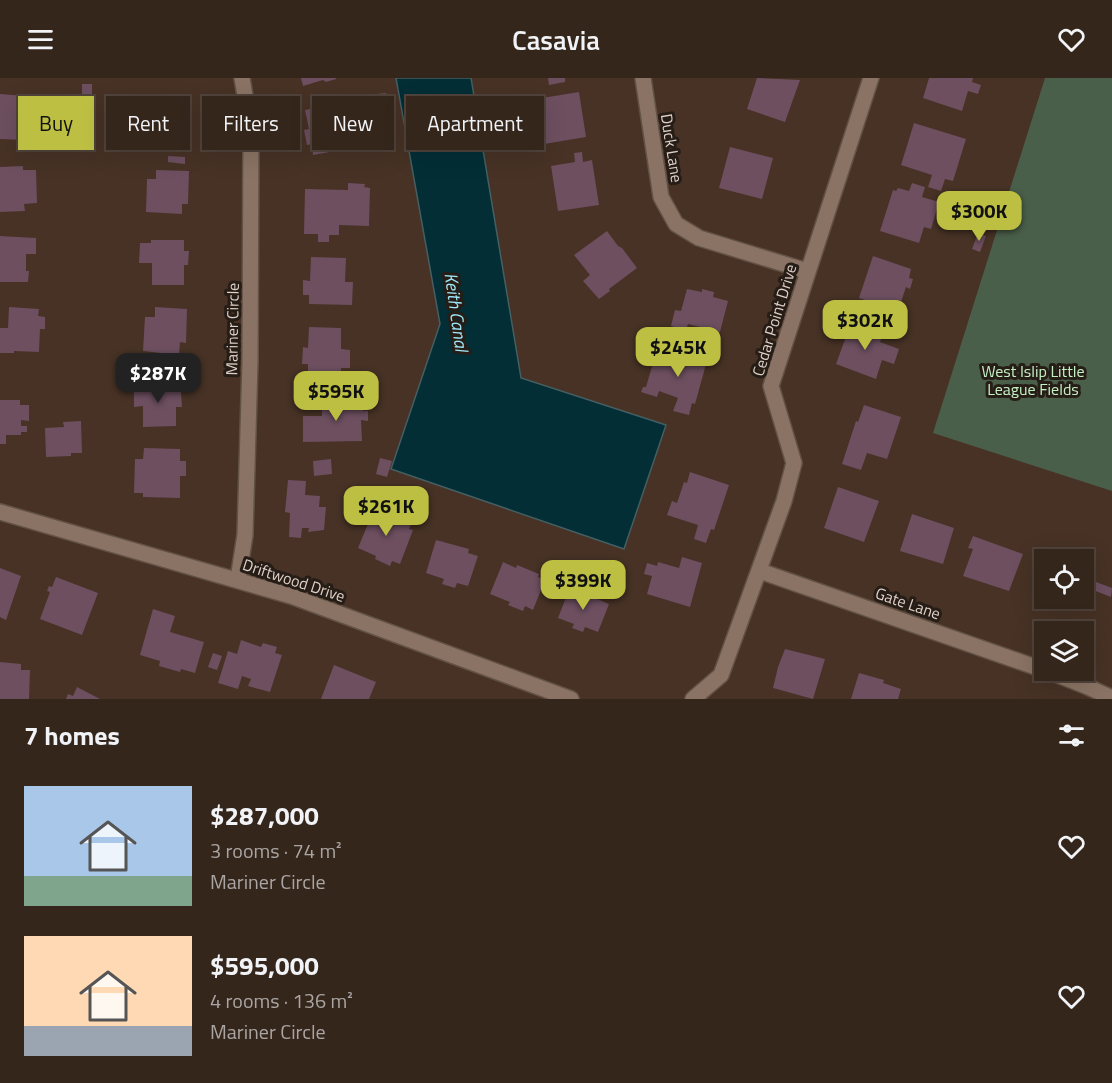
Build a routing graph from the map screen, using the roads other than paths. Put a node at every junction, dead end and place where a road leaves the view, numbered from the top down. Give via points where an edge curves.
1 (242, 78) edge
2 (643, 78) edge
3 (871, 78) edge
4 (807, 271) junction
5 (0, 512) edge
6 (759, 571) junction
7 (238, 579) junction
8 (1034, 667) edge
9 (1073, 681) edge
10 (1112, 698) edge
11 (571, 699) edge
12 (693, 699) edge

1 - 7 street, Mariner Circle via 251,132 250,362 245,535
2 - 4 street, Duck Lane via 661,197 676,224 699,238
3 - 4 street, Cedar Point Drive
4 - 6 street, Cedar Point Drive via 771,386 794,463
5 - 7 street, Driftwood Drive
6 - 8 street, Gate Lane
6 - 12 street, Cedar Point Drive via 721,675
7 - 11 street, Driftwood Drive
9 - 10 street, Gate Lane

